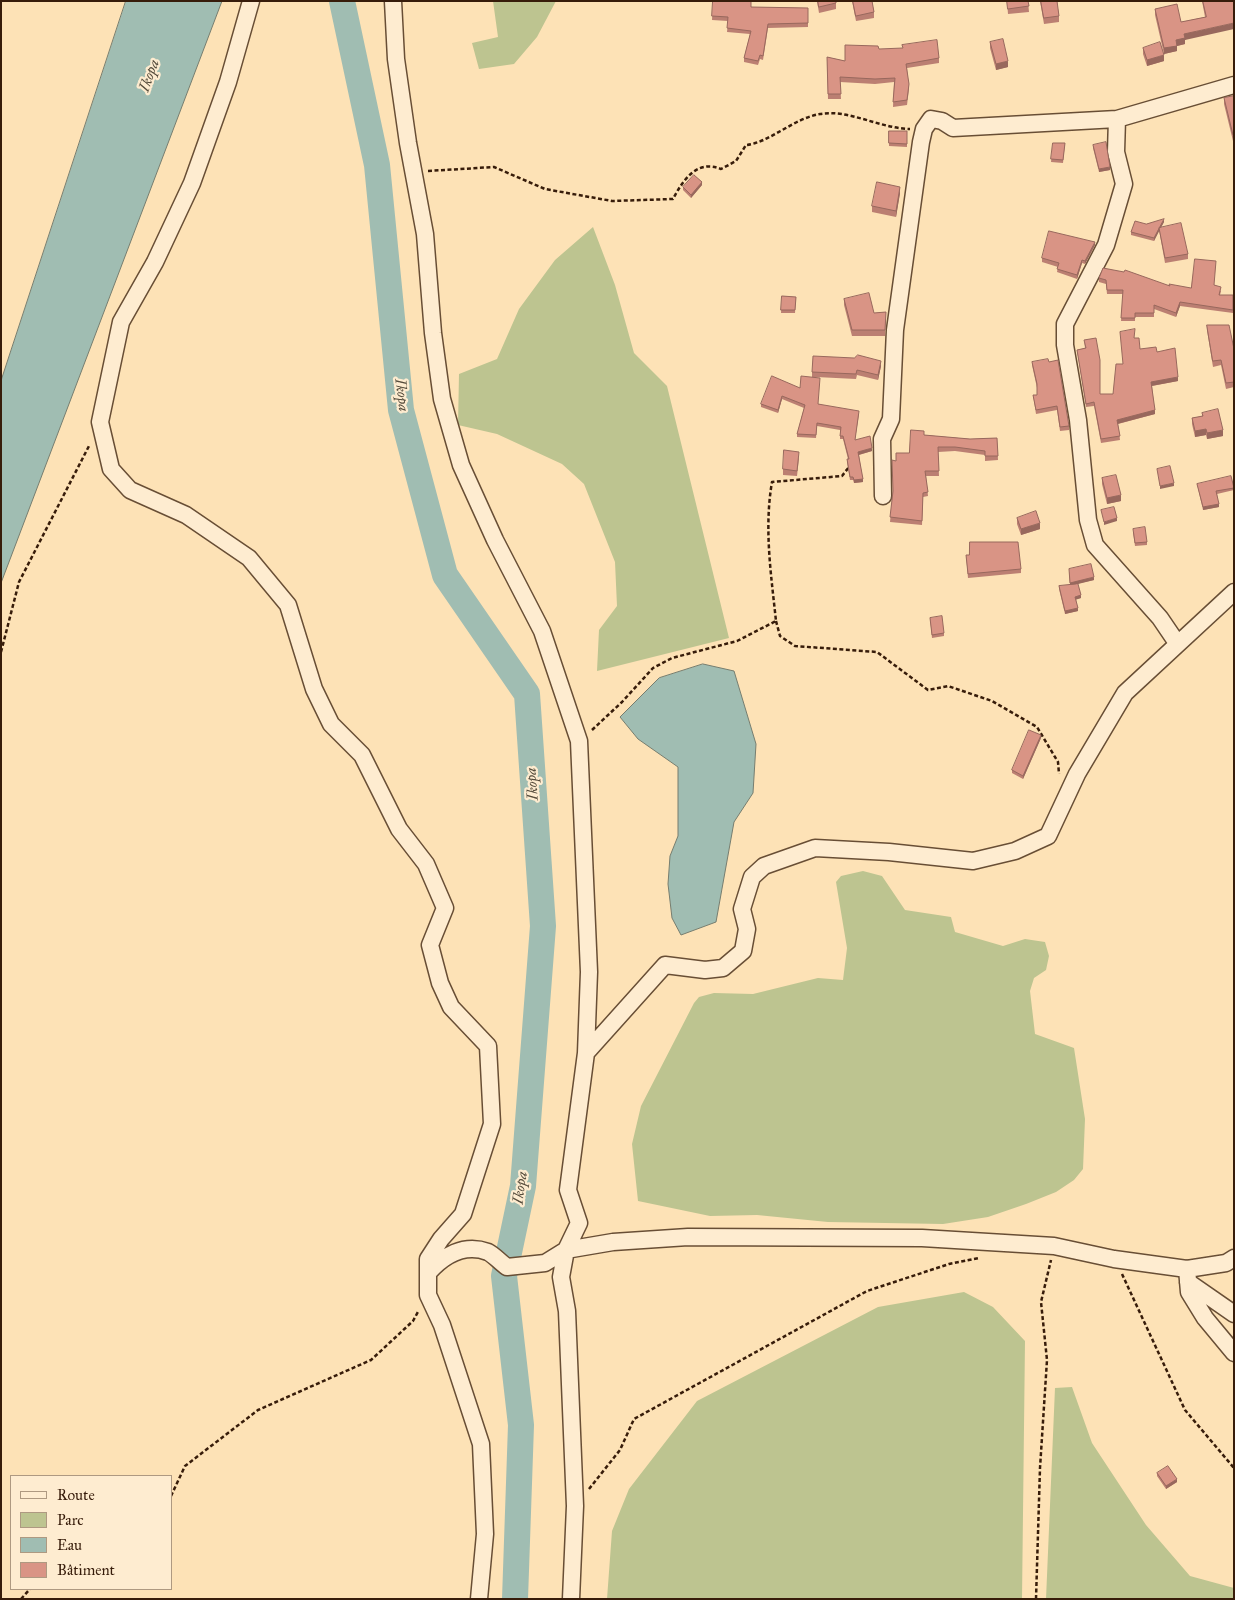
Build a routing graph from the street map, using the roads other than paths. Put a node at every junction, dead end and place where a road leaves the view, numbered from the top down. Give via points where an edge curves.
1 (251, 1) edge
2 (393, 1) edge
3 (1234, 85) edge
4 (1117, 119) junction
5 (883, 496) dead end
6 (1234, 592) edge
7 (1177, 643) junction
8 (586, 1053) junction
9 (451, 1227) junction
10 (464, 1249) junction
11 (566, 1250) junction
12 (1234, 1258) edge
13 (428, 1273) junction
14 (1188, 1275) junction
15 (1234, 1314) edge
16 (1234, 1353) edge
17 (479, 1599) edge
18 (571, 1599) edge

1 - 9 street via 228,82 192,183 155,262 121,322 100,422 111,469 130,490 186,515 249,558 288,605 314,689 331,724 362,755 399,829 426,864 445,908 430,945 440,983 452,1007 488,1046 492,1124 463,1214
2 - 8 street via 396,59 425,234 442,399 461,465 542,631 579,741 589,972
3 - 4 street
4 - 5 street via 953,128 931,119 924,129 896,330 891,419 882,439
4 - 7 street via 1116,152 1124,184 1106,245 1065,324 1065,345 1078,420 1088,520 1095,544 1160,618
6 - 7 street
7 - 8 street via 1124,694 1077,774 1048,836 1014,851 973,862 890,852 815,848 764,866 752,877 742,909 747,929 743,951 723,968 705,970 665,964
8 - 11 street via 568,1190 579,1223
9 - 10 street via 455,1247
9 - 13 street via 428,1260
10 - 11 street via 488,1252 507,1267 545,1264
10 - 13 street via 440,1259
11 - 14 street via 613,1242 688,1237 922,1238 1054,1246
11 - 18 street via 561,1277 567,1311 575,1506
12 - 14 street via 1226,1264
13 - 17 street via 428,1295 442,1325 480,1444 485,1534
14 - 15 street
14 - 16 street via 1189,1292 1205,1318

